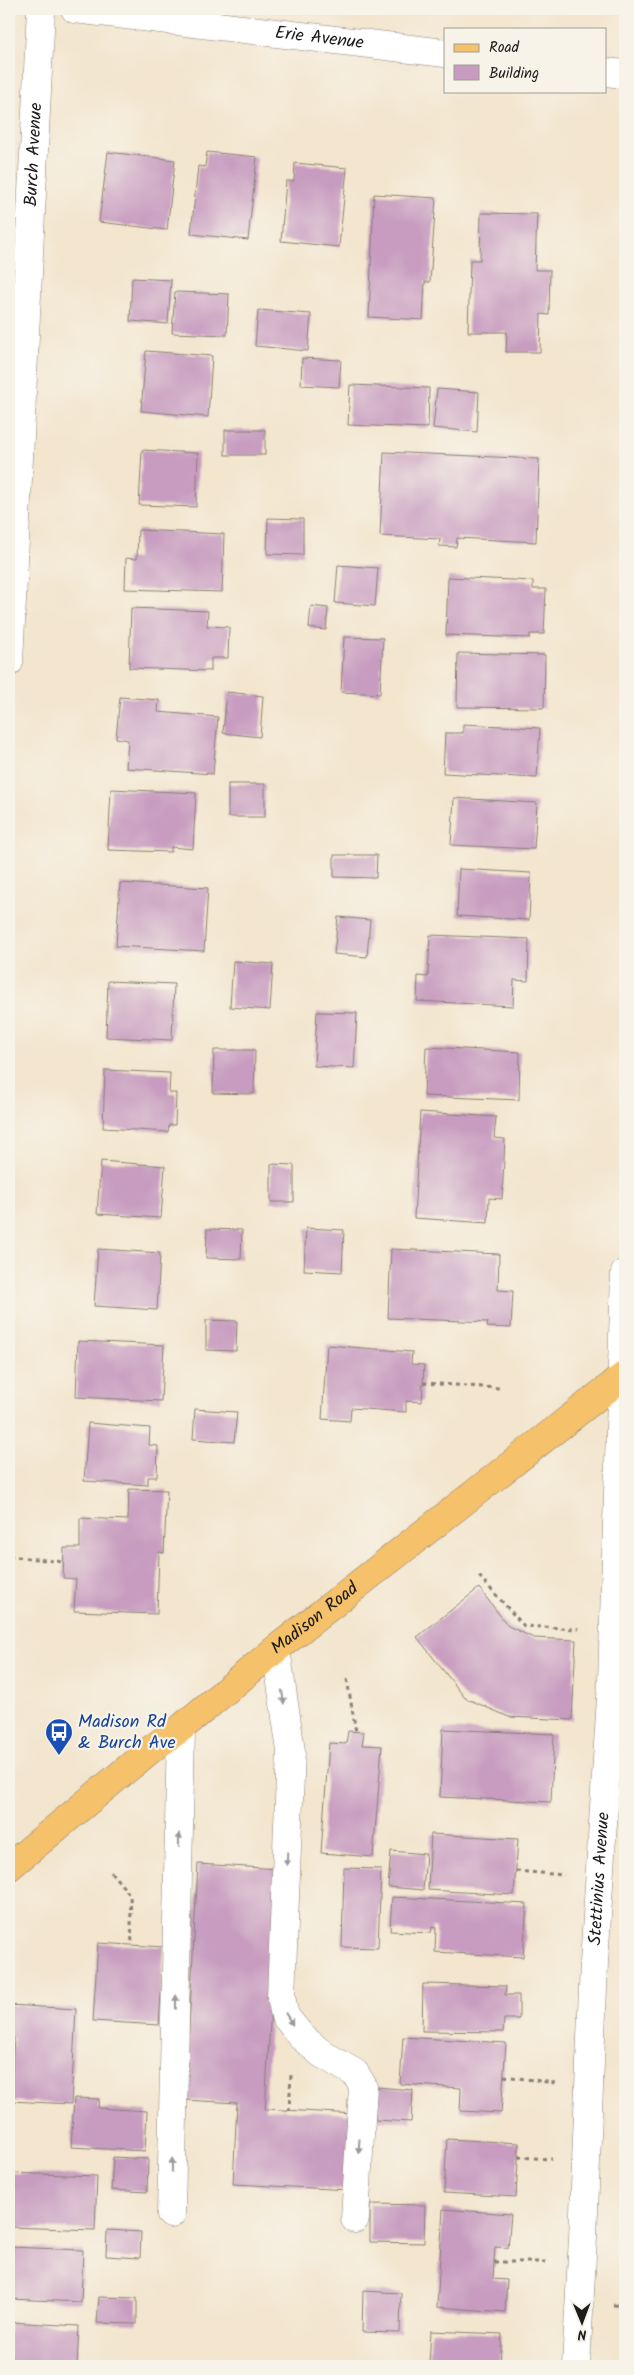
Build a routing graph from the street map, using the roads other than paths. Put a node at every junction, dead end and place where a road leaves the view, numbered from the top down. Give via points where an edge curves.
1 (40, 9) edge
2 (75, 9) edge
3 (444, 53) edge
4 (606, 72) edge
5 (625, 74) edge
6 (9, 662) edge
7 (625, 1273) edge
8 (624, 1376) edge
9 (276, 1649) junction
10 (619, 1682) edge
11 (180, 1728) junction
12 (9, 1868) edge
13 (171, 2214) dead end
14 (354, 2220) dead end
15 (576, 2366) edge

1 - 6 street, Burch Avenue
2 - 3 street, Erie Avenue
4 - 5 street
7 - 8 street, Stettinius Avenue
8 - 9 main road, Madison Road
8 - 10 street, Stettinius Avenue via 618,1467
9 - 11 main road, Madison Road
9 -> 14 street via 291,1751 281,1996 285,2016 302,2037 322,2054 355,2073 363,2086
10 - 15 street, Stettinius Avenue via 594,1963
11 - 12 main road, Madison Road
13 -> 11 street

